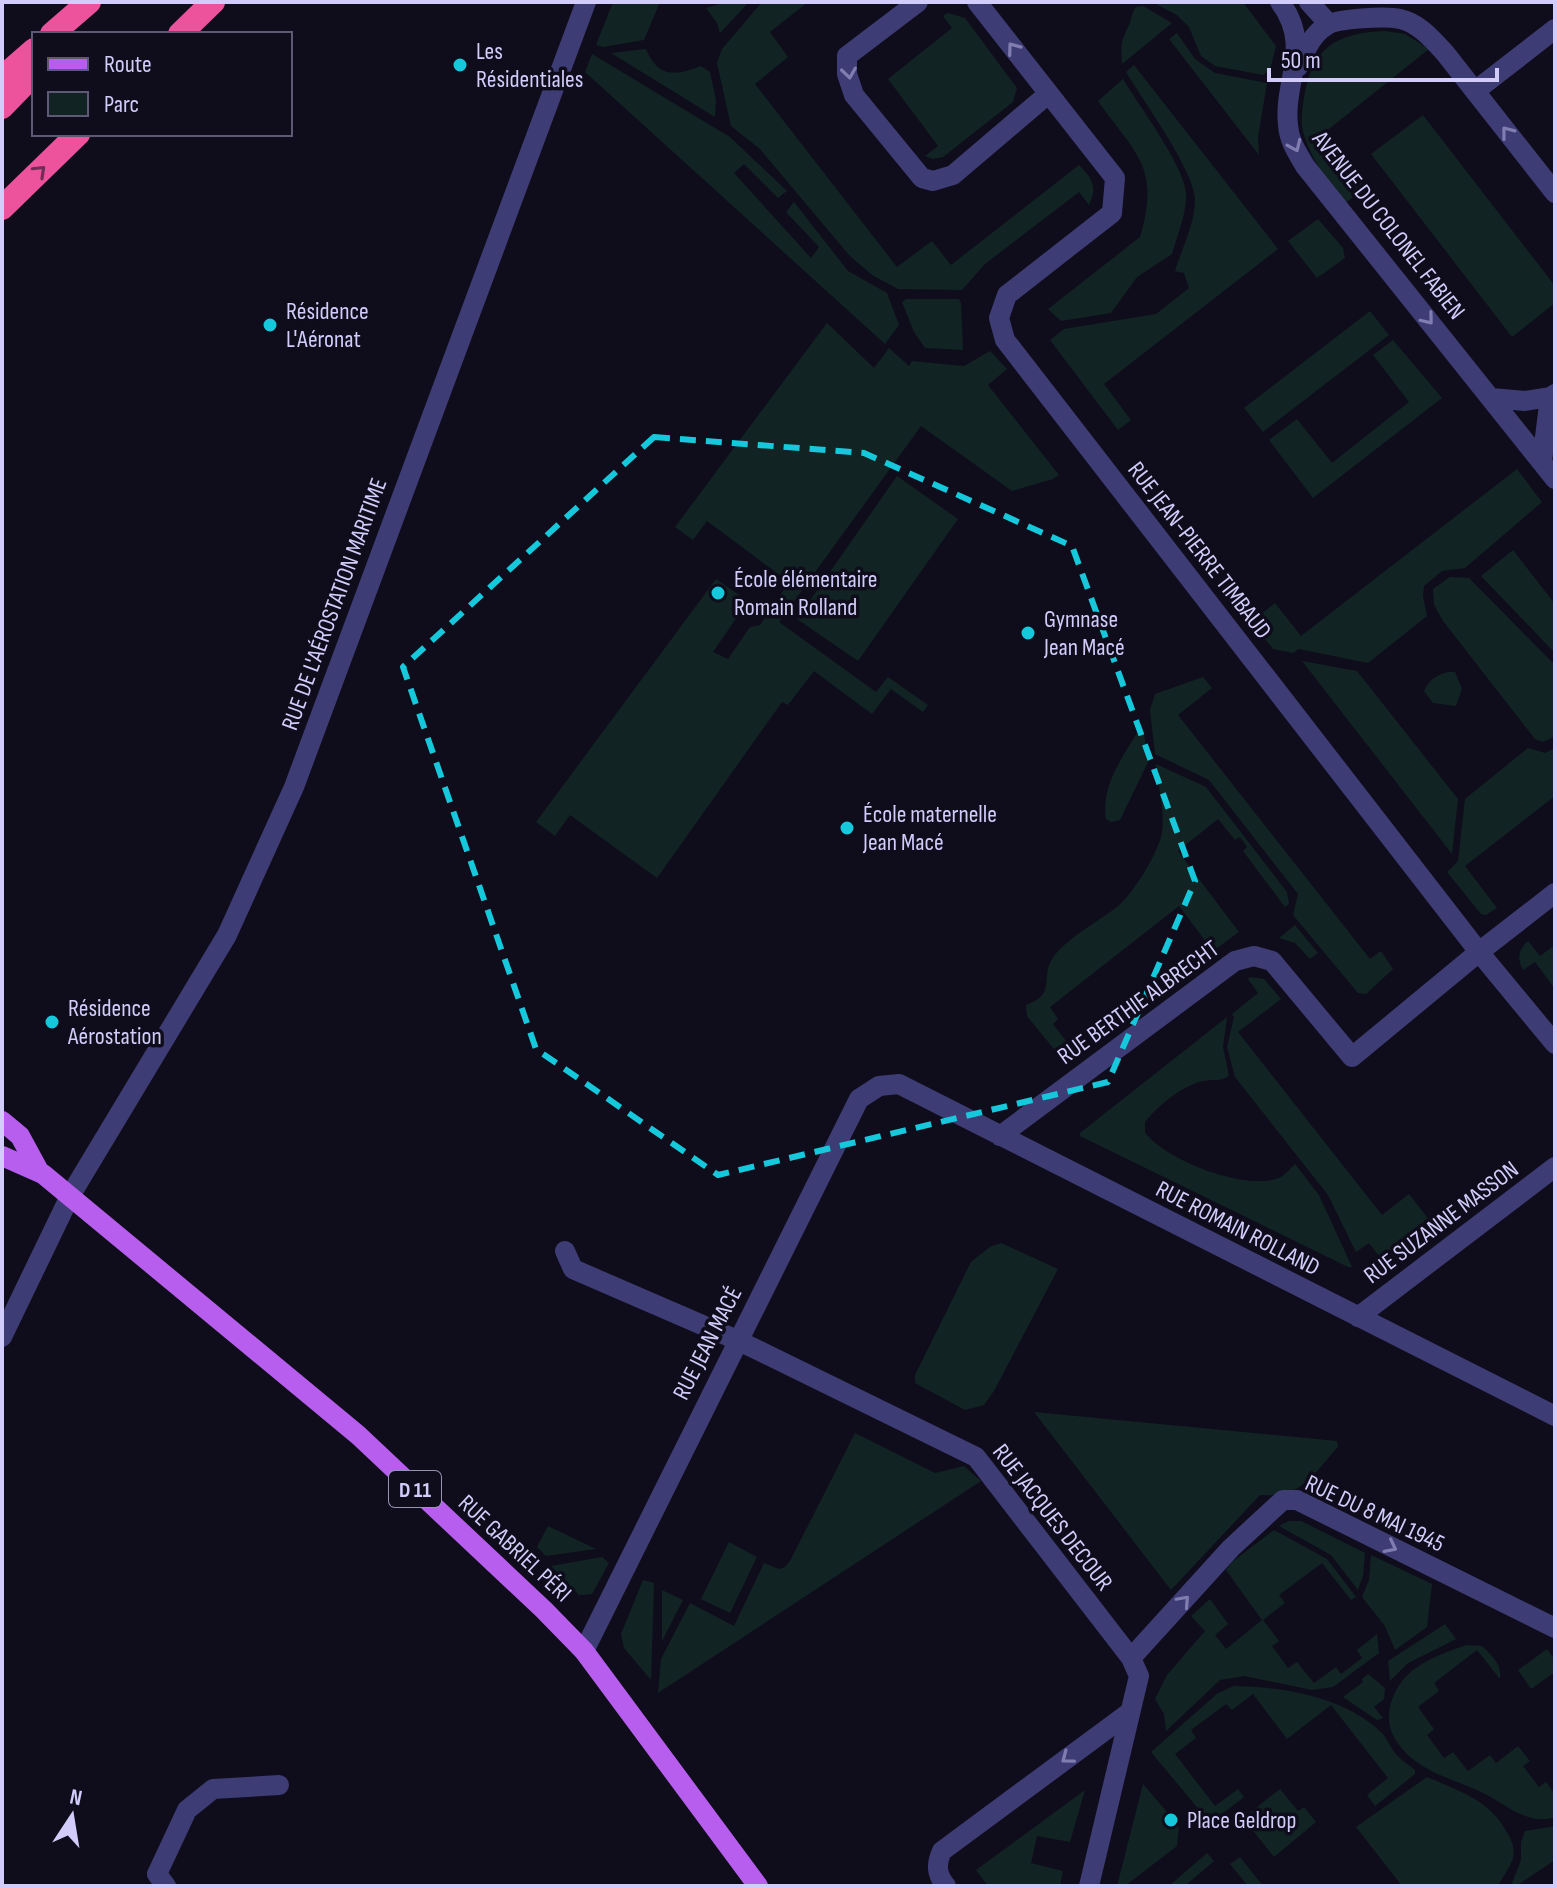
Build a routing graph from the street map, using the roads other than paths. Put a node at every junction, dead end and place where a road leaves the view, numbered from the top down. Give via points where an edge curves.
1 (89, 2) edge
2 (104, 2) edge
3 (213, 2) edge
4 (586, 2) edge
5 (918, 2) edge
6 (977, 2) edge
7 (1280, 2) edge
8 (1309, 2) edge
9 (1328, 23) junction
10 (1555, 29) edge
11 (54, 32) edge
12 (75, 32) edge
13 (182, 32) edge
14 (32, 52) edge
15 (1296, 70) junction
16 (32, 76) edge
17 (2, 78) edge
18 (1475, 91) junction
19 (1047, 95) junction
20 (2, 107) edge
21 (76, 136) edge
22 (1555, 193) edge
23 (2, 208) edge
24 (1553, 396) edge
25 (1491, 398) junction
26 (1542, 461) junction
27 (1555, 479) edge
28 (1555, 893) edge
29 (1479, 952) junction
30 (1555, 1044) edge
31 (899, 1084) joint
32 (2, 1121) edge
33 (1000, 1136) junction
34 (2, 1156) edge
35 (1555, 1167) edge
36 (39, 1171) junction
37 (70, 1196) junction
38 (565, 1251) dead end
39 (1358, 1317) junction
40 (2, 1337) edge
41 (737, 1340) junction
42 (1554, 1414) edge
43 (1555, 1628) edge
44 (584, 1651) junction
45 (1131, 1658) junction
46 (1130, 1712) junction
47 (279, 1785) dead end
48 (757, 1885) edge
49 (166, 1886) edge
50 (946, 1886) edge
51 (1089, 1886) edge

1 - 11 highway
2 - 12 highway
3 - 13 highway
4 - 37 street, RUE DE L'AÉROSTATION MARITIME via 294,787 227,935
5 -> 19 street via 847,56 847,74 854,95 922,178 933,181 953,175
19 -> 6 street, RUE JEAN-PIERRE TIMBAUD
7 - 15 street, AVENUE DU COLONEL FABIEN via 1292,26
8 - 9 street
9 - 15 street, AVENUE DU COLONEL FABIEN via 1313,36
9 - 18 street via 1401,19 1426,33
10 - 18 street
14 - 17 highway
15 -> 25 street, AVENUE DU COLONEL FABIEN via 1288,107 1292,145
16 - 20 highway
22 -> 18 street
19 - 29 street, RUE JEAN-PIERRE TIMBAUD via 1115,178 1115,199 1112,213 1007,295 999,318 1005,340
23 -> 21 highway
24 - 25 street via 1525,401
24 - 26 street
25 - 26 street, AVENUE DU COLONEL FABIEN
26 - 27 street, AVENUE DU COLONEL FABIEN
28 - 29 street, RUE BERTHIE ALBRECHT
29 - 30 street, RUE JEAN-PIERRE TIMBAUD
29 - 33 street, RUE BERTHIE ALBRECHT via 1352,1057 1272,961 1254,956 1235,961
31 - 33 street, RUE ROMAIN ROLLAND
31 - 41 street, RUE JEAN MACÉ via 879,1086 859,1099
32 - 36 main road, RUE GABRIEL PÉRI / D 11 via 20,1136
33 - 39 street, RUE ROMAIN ROLLAND
34 - 36 main road, RUE GABRIEL PÉRI / D 11
35 - 39 street, RUE SUZANNE MASSON
36 - 37 main road, RUE GABRIEL PÉRI / D 11
37 - 40 street, RUE DE L'AÉROSTATION MARITIME
37 - 44 main road, RUE GABRIEL PÉRI / D 11 via 358,1435
38 - 41 street, RUE JACQUES DECOUR via 573,1269
39 - 42 street, RUE ROMAIN ROLLAND
41 - 44 street, RUE JEAN MACÉ
41 - 45 street, RUE JACQUES DECOUR via 976,1457
45 -> 43 street, RUE DU 8 MAI 1945 via 1231,1548 1283,1500 1297,1500
44 - 48 main road, RUE GABRIEL PÉRI / D 11
45 - 46 street via 1139,1676
46 -> 50 street via 942,1851 937,1862
46 - 51 street
47 - 49 street via 213,1789 187,1810 157,1874

